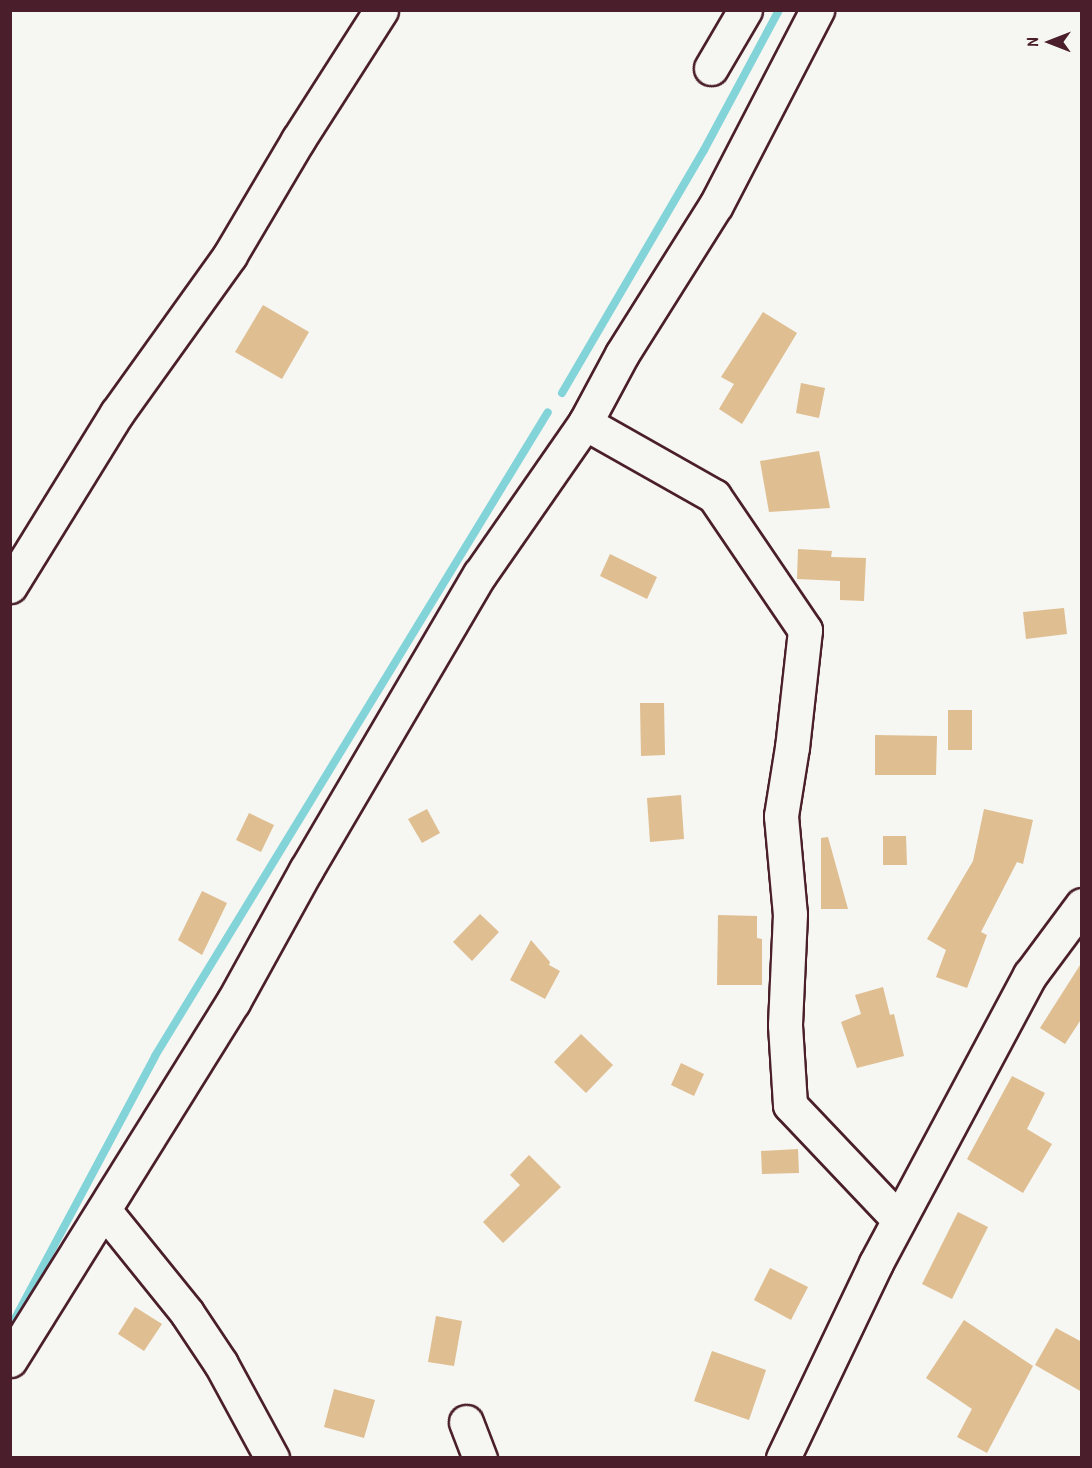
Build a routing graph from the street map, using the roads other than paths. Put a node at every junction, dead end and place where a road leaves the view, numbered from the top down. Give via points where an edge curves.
1 (381, 10) edge
2 (745, 10) edge
3 (817, 10) edge
4 (711, 68) dead end
5 (585, 423) junction
6 (10, 586) edge
7 (1082, 905) edge
8 (104, 1210) junction
9 (899, 1220) junction
10 (10, 1360) edge
11 (466, 1422) dead end
12 (272, 1458) edge
13 (480, 1458) edge
14 (783, 1458) edge

1 - 6 street via 230,255 117,412
2 - 4 street
3 - 5 street via 716,205 622,354
5 - 8 street via 480,574 233,1002
5 - 9 street via 714,496 805,630 782,816 790,914 785,1025 790,1105
7 - 9 street via 1030,975
8 - 10 street
8 - 12 street via 188,1313
9 - 14 street
11 - 13 street

